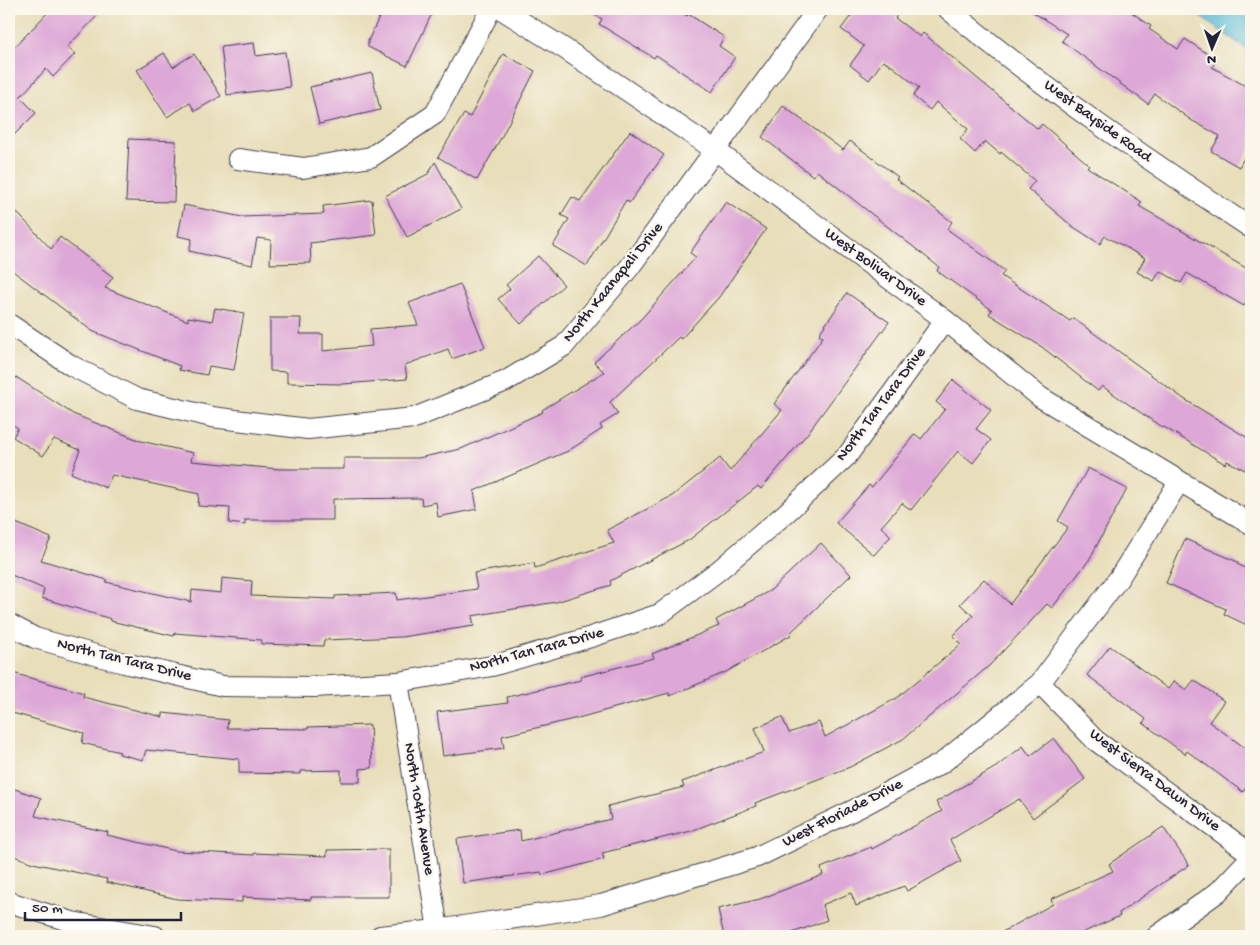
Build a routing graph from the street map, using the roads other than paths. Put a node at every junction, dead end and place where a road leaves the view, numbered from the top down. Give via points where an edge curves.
1 (491, 9) edge
2 (500, 9) edge
3 (818, 9) edge
4 (948, 9) edge
5 (715, 150) junction
6 (238, 158) dead end
7 (1251, 228) edge
8 (945, 320) junction
9 (9, 324) edge
10 (1179, 482) junction
11 (1251, 524) edge
12 (9, 624) edge
13 (398, 682) junction
14 (1040, 682) junction
15 (1251, 855) edge
16 (9, 902) edge
17 (438, 933) edge
18 (154, 936) edge
19 (380, 936) edge
20 (1157, 936) edge

1 - 6 street via 435,114 371,157 303,168
2 - 5 street, West Bolivar Drive via 565,48
3 - 5 street, North Kaanapali Drive
4 - 7 street, West Bayside Road via 1128,146
5 - 8 street, West Bolivar Drive
5 - 9 street, North Kaanapali Drive via 629,268 564,346 506,381 414,418 308,429 212,418 137,399 72,366
8 - 10 street, West Bolivar Drive via 1040,397
8 - 13 street, North Tan Tara Drive via 848,456 718,571 660,614 492,666
10 - 11 street, West Bolivar Drive
10 - 14 street, West Floriade Drive via 1119,578
12 - 13 street, North Tan Tara Drive via 35,638 223,686 314,687
13 - 17 street, North 104th Avenue
14 - 15 street, West Sierra Dawn Drive via 1095,740
14 - 17 street, West Floriade Drive via 942,763 757,857 601,905
15 - 20 street, West Sierra Dawn Drive via 1218,892
16 - 18 street via 72,922
17 - 19 street, West Floriade Drive

